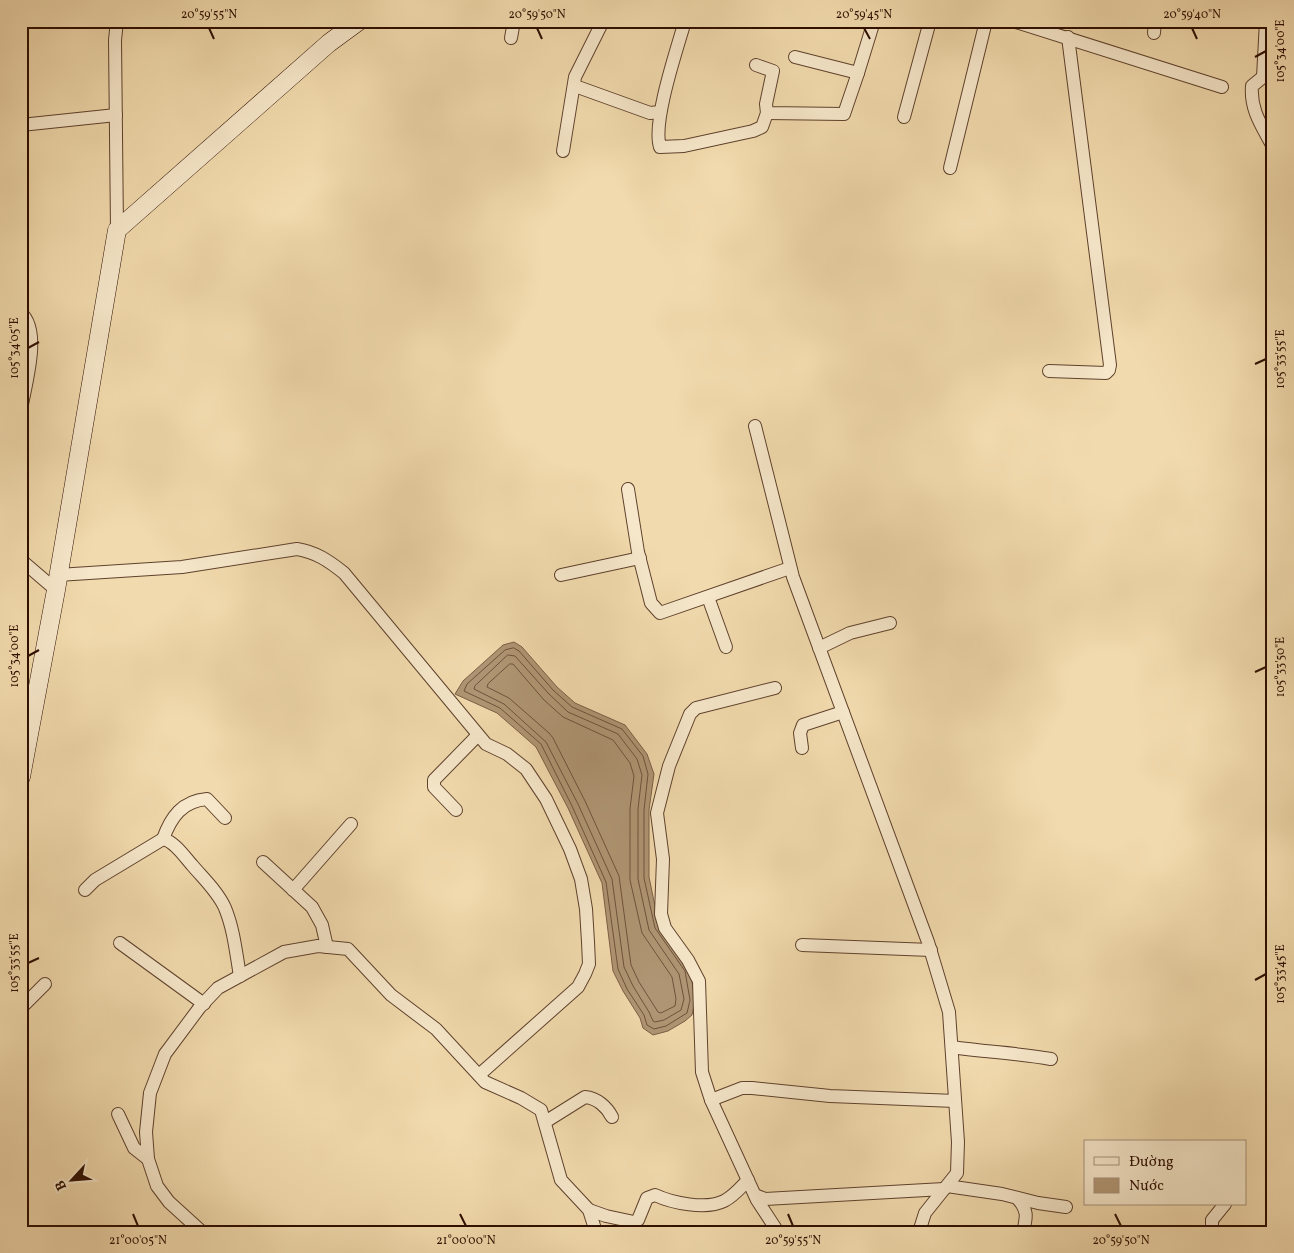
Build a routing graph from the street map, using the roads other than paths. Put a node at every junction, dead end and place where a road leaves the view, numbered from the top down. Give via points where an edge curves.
1 (117, 21) edge
2 (514, 21) edge
3 (602, 21) edge
4 (684, 21) edge
5 (874, 21) edge
6 (930, 21) edge
7 (986, 21) edge
8 (1013, 21) edge
9 (1266, 21) edge
10 (352, 24) edge
11 (511, 38) dead end
12 (1068, 38) junction
13 (795, 57) dead end
14 (756, 65) dead end
15 (858, 73) junction
16 (1268, 75) edge
17 (575, 86) junction
18 (1222, 87) dead end
19 (660, 112) junction
20 (767, 113) junction
21 (116, 115) junction
22 (904, 117) dead end
23 (21, 125) edge
24 (1273, 147) edge
25 (563, 151) dead end
26 (950, 168) dead end
27 (117, 230) junction
28 (21, 313) edge
29 (1048, 371) dead end
30 (24, 382) edge
31 (21, 410) edge
32 (755, 426) dead end
33 (628, 489) dead end
34 (640, 558) junction
35 (21, 560) edge
36 (790, 568) junction
37 (561, 575) dead end
38 (57, 582) junction
39 (708, 597) junction
40 (890, 623) dead end
41 (726, 648) dead end
42 (819, 648) junction
43 (774, 688) dead end
44 (843, 712) junction
45 (26, 721) edge
46 (478, 735) junction
47 (802, 748) dead end
48 (21, 777) edge
49 (456, 810) dead end
50 (224, 818) dead end
51 (351, 824) dead end
52 (163, 839) junction
53 (263, 862) dead end
54 (85, 890) dead end
55 (293, 890) junction
56 (120, 944) dead end
57 (802, 945) dead end
58 (327, 947) junction
59 (931, 950) junction
60 (240, 976) junction
61 (45, 984) dead end
62 (204, 1004) junction
63 (21, 1008) edge
64 (952, 1047) junction
65 (1050, 1059) dead end
66 (479, 1075) junction
67 (711, 1100) junction
68 (955, 1101) junction
69 (118, 1114) dead end
70 (612, 1117) dead end
71 (545, 1122) junction
72 (148, 1159) junction
73 (748, 1180) junction
74 (945, 1188) junction
75 (755, 1195) junction
76 (1017, 1198) junction
77 (1066, 1206) dead end
78 (1223, 1206) edge
79 (589, 1210) junction
80 (1211, 1231) edge
81 (202, 1232) edge
82 (596, 1232) edge
83 (778, 1232) edge
84 (919, 1232) edge
85 (1023, 1232) edge

1 - 21 street
2 - 11 street
3 - 17 street via 576,77
4 - 19 street
5 - 15 street
6 - 22 street
7 - 26 street
8 - 12 street
9 - 16 street
10 - 27 main road
12 - 18 street
12 - 29 street via 1110,365 1106,373
13 - 15 street
14 - 20 street via 773,71
15 - 20 street via 844,114
16 - 24 street via 1252,86 1251,99
17 - 19 street via 650,113
17 - 25 street
19 - 20 street via 660,147 684,146 753,131 762,127
21 - 23 street
21 - 27 street
27 - 38 main road
28 - 30 street via 29,324 31,337
30 - 31 street
32 - 36 street
33 - 34 street
34 - 37 street
34 - 39 street via 651,603 660,613
35 - 38 street
36 - 39 street
36 - 42 street
38 - 45 main road
38 - 46 street via 297,549 308,551 321,556 344,573
39 - 41 street
40 - 42 street via 850,633
42 - 44 street
43 - 67 street via 696,708 690,714 669,766 657,813 663,859 662,922 699,981 702,1072
44 - 47 street via 804,726 800,733
44 - 59 street
45 - 48 main road
46 - 49 street via 434,780 434,787
46 - 66 street via 486,744 507,754 526,769 546,799 581,879 588,957 586,974 578,987
50 - 52 street via 207,799 197,800 177,812
51 - 55 street
52 - 54 street via 95,880
52 - 60 street via 185,857 224,906 232,929
53 - 55 street
55 - 58 street via 312,907 322,926
56 - 62 street
57 - 59 street
58 - 60 street via 284,952
58 - 66 street via 348,949 391,995 436,1029
59 - 64 street via 949,1012
60 - 62 street via 218,988
61 - 63 street
62 - 72 street via 165,1054 150,1093 146,1132
64 - 65 street
64 - 68 street
66 - 71 street via 485,1082 541,1110
67 - 68 street via 742,1088 752,1088 830,1096
67 - 73 street
68 - 74 street via 957,1173
69 - 72 street via 134,1148
70 - 71 street via 608,1109 586,1097
71 - 79 street via 561,1180
72 - 81 street via 157,1186 169,1202
73 - 75 street
73 - 79 street via 724,1201 712,1204 665,1200 655,1195 647,1198 638,1220 634,1222
74 - 75 street via 765,1199
74 - 76 street
74 - 84 street via 925,1213
75 - 83 street
76 - 77 street
76 - 85 street via 1024,1206 1027,1218
78 - 80 street via 1212,1220
79 - 82 street

